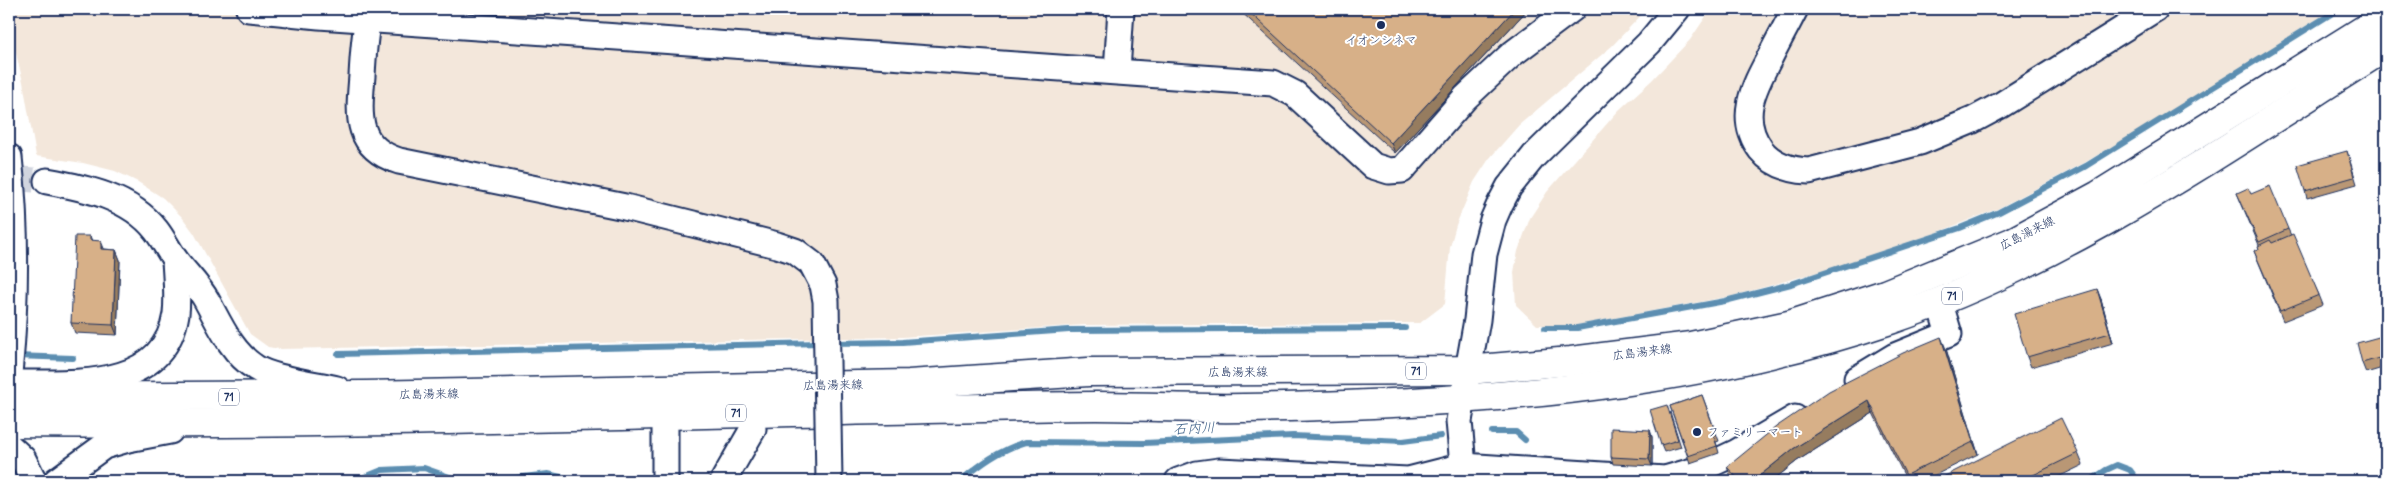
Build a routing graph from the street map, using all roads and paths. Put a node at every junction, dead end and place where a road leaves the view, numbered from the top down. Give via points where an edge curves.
1 (249, 9) edge
2 (1121, 9) edge
3 (1572, 9) edge
4 (1677, 9) edge
5 (1795, 9) edge
6 (2155, 9) edge
7 (2386, 16) edge
8 (368, 19) junction
9 (2386, 47) edge
10 (1117, 71) junction
11 (9, 157) edge
12 (47, 181) tunnel mouth
13 (175, 260) junction
14 (1939, 301) junction
15 (1468, 370) junction
16 (9, 374) edge
17 (9, 383) edge
18 (364, 395) junction
19 (9, 397) edge
20 (1463, 400) junction
21 (1010, 407) junction
22 (596, 416) junction
23 (9, 423) edge
24 (214, 423) junction
25 (753, 429) junction
26 (665, 430) junction
27 (9, 446) edge
28 (1463, 466) junction
29 (1706, 475) edge
30 (1665, 480) edge
31 (34, 481) edge
32 (56, 481) edge
33 (665, 481) edge
34 (723, 481) edge
35 (829, 481) edge
36 (1178, 481) edge

1 - 8 street
2 - 10 street
3 - 10 street via 1512,54 1465,98 1402,170 1396,171 1373,166 1295,94 1279,85
4 - 15 street via 1643,49 1534,156 1509,187 1488,237
5 - 6 street via 1753,88 1748,114 1752,134 1768,157 1795,170 1809,171 1920,142 1973,120
7 - 15 main road, 広島湯来線 / 71 via 2099,195 2012,242 1885,294 1789,325 1691,346
8 - 10 street
8 - 35 street, bridge via 359,114 365,136 380,153 399,161 625,206 777,245 794,251 812,264 823,285 826,301
9 - 14 main road, 広島湯来線 / 71 via 2110,217 2012,269
11 - 16 street via 16,270
12 - 13 street via 94,191 124,203 155,228
13 - 17 street via 176,316 152,360 133,372 113,378
13 - 18 street via 204,295 231,343 257,369
14 - 20 main road, 広島湯来線 / 71 via 1795,348 1709,369
14 - 29 street via 1949,334 1895,356 1737,452
15 - 18 main road, 広島湯来線 / 71 via 1088,372 902,384
15 - 20 street
18 - 19 main road, 広島湯来線 / 71
20 - 21 main road, 広島湯来線 / 71 via 1236,408
20 - 28 street via 1459,421
21 - 22 main road, 広島湯来線 / 71
21 - 25 main road via 911,426
22 - 24 main road, 広島湯来線 / 71
22 - 26 main road via 641,431
23 - 24 main road, 広島湯来線 / 71
24 - 32 street via 115,442 94,452
25 - 26 main road
25 - 34 street
26 - 33 street
27 - 31 street via 23,459
28 - 30 street
28 - 36 street via 1408,480 1219,471
29 - 30 street

